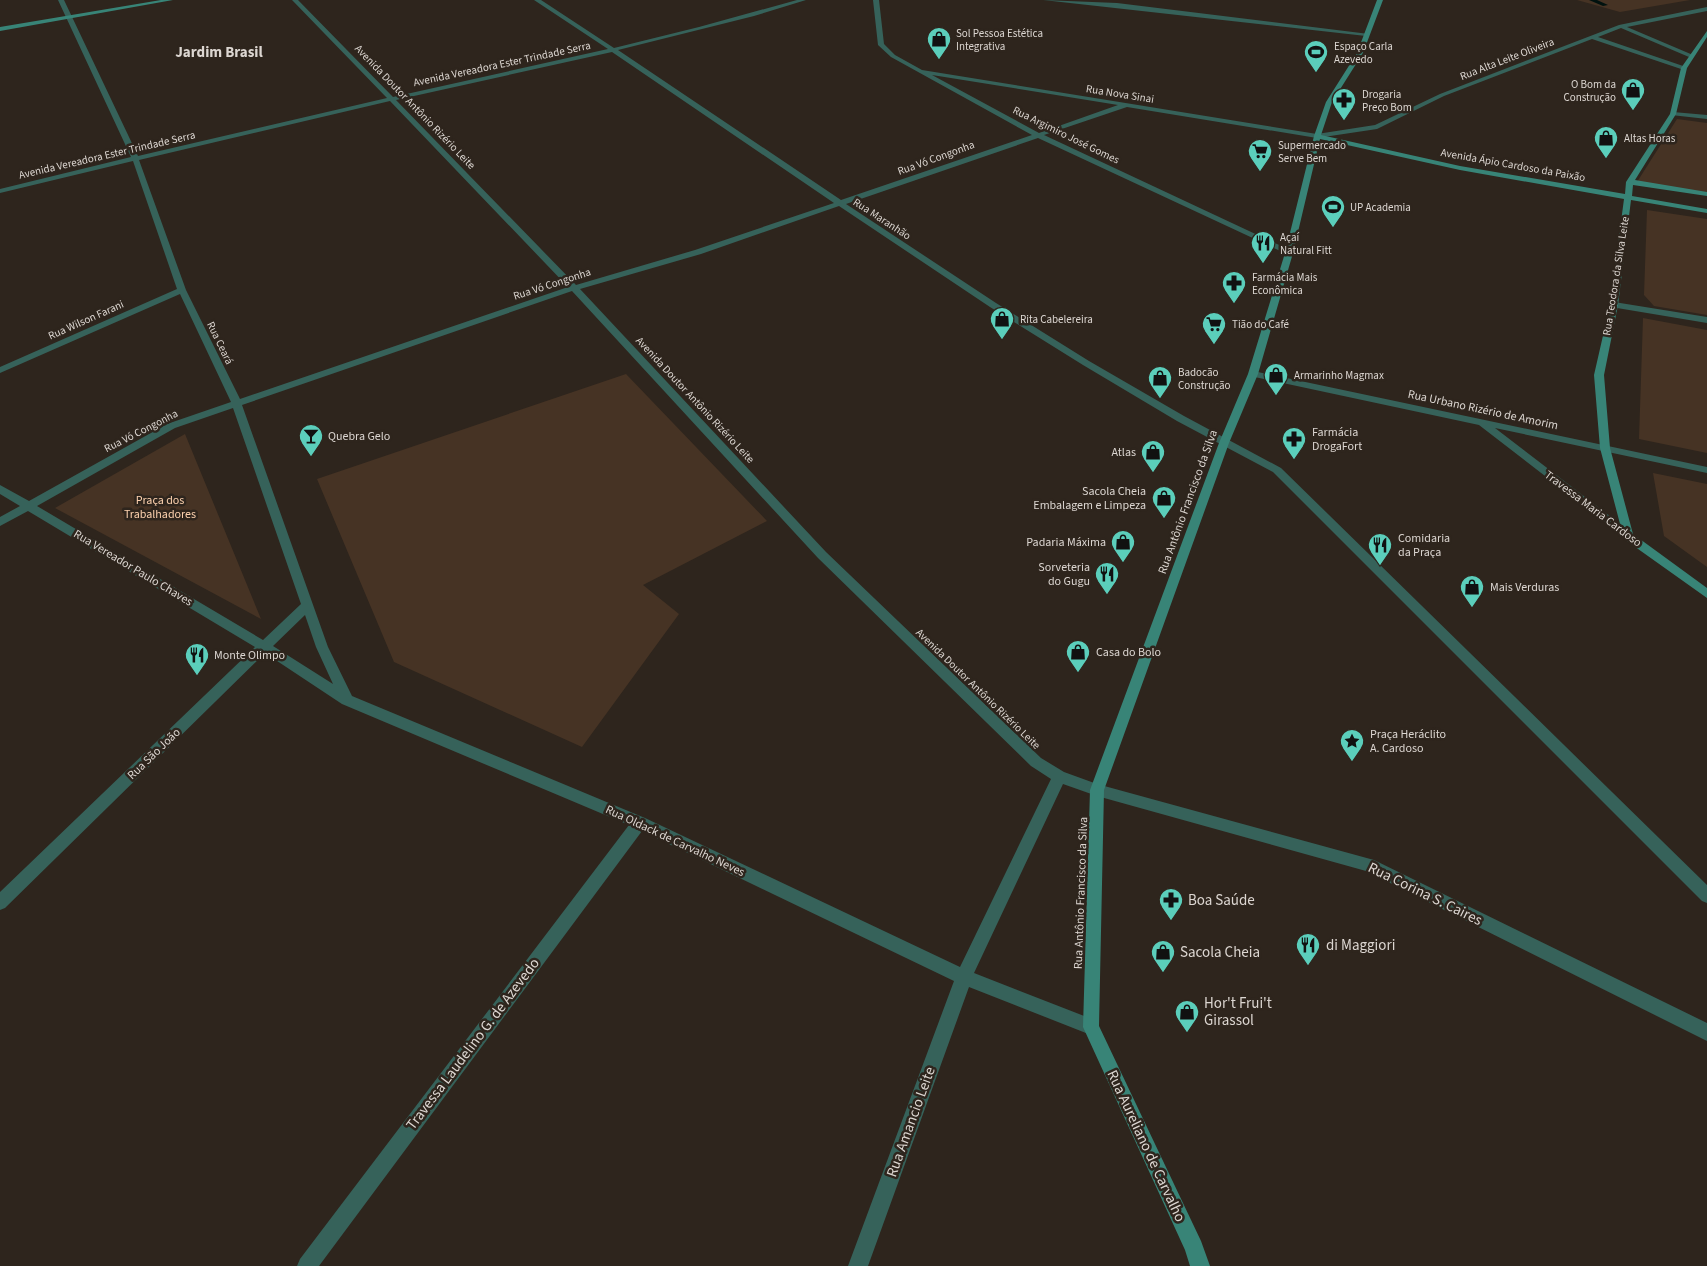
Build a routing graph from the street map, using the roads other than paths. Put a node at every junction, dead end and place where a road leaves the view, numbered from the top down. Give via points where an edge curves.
1 (61, 0) edge
2 (170, 0) edge
3 (295, 0) edge
4 (537, 0) edge
5 (803, 0) edge
6 (876, 0) edge
7 (1046, 0) edge
8 (1380, 0) edge
9 (1707, 9) edge
10 (69, 17) junction
11 (1622, 26) junction
12 (0, 29) edge
13 (1707, 33) edge
14 (1366, 34) junction
15 (1592, 37) junction
16 (615, 50) junction
17 (1691, 56) junction
18 (1684, 68) junction
19 (920, 71) junction
20 (389, 99) junction
21 (1126, 105) junction
22 (1673, 114) junction
23 (1707, 117) edge
24 (1036, 134) junction
25 (1317, 136) junction
26 (135, 158) junction
27 (1630, 182) junction
28 (0, 191) edge
29 (1707, 194) edge
30 (1628, 197) junction
31 (839, 205) junction
32 (1707, 211) edge
33 (1289, 252) junction
34 (574, 288) junction
35 (182, 290) junction
36 (1614, 305) junction
37 (1707, 320) edge
38 (0, 370) edge
39 (1254, 374) junction
40 (236, 402) junction
41 (1480, 422) junction
42 (1224, 443) junction
43 (1605, 448) junction
44 (1707, 470) edge
45 (0, 489) edge
46 (28, 504) junction
47 (0, 522) edge
48 (1628, 536) junction
49 (1707, 594) edge
50 (307, 605) junction
51 (264, 647) junction
52 (347, 700) junction
53 (1059, 777) junction
54 (1097, 790) junction
55 (640, 823) junction
56 (1707, 896) edge
57 (0, 903) edge
58 (964, 977) junction
59 (1091, 1028) junction
60 (1707, 1032) edge
61 (307, 1266) edge
62 (858, 1266) edge
63 (1200, 1266) edge

1 - 10 street, Rua Ceará
2 - 10 street
3 - 20 street, Avenida Doutor Antônio Rizério Leite
4 - 16 street, Rua Maranhão
5 - 16 street, Avenida Vereadora Ester Trindade Serra via 721,25
6 - 19 street, Rua Argimiro José Gomes via 881,45
7 - 14 street via 1117,4
8 - 14 street, Rua Antônio Francisco da Silva
9 - 11 street, Rua Alta Leite Oliveira
10 - 12 street
10 - 26 street, Rua Ceará
11 - 15 street, Rua Alta Leite Oliveira
11 - 17 street
13 - 17 street, Rua Teodora da Silva Leite
14 - 25 street, Rua Antônio Francisco da Silva via 1360,53 1329,102
15 - 18 street
15 - 25 street, Rua Alta Leite Oliveira via 1442,95 1377,127
16 - 20 street, Avenida Vereadora Ester Trindade Serra
16 - 31 street, Rua Maranhão
17 - 18 street, Rua Teodora da Silva Leite
18 - 22 street, Rua Teodora da Silva Leite
19 - 21 street, Rua Nova Sinai
19 - 24 street, Rua Argimiro José Gomes
20 - 26 street, Avenida Vereadora Ester Trindade Serra
20 - 34 street, Avenida Doutor Antônio Rizério Leite
21 - 24 street, Rua Vó Congonha
21 - 25 street, Rua Nova Sinai
22 - 23 street
22 - 27 street, Rua Teodora da Silva Leite
24 - 31 street, Rua Vó Congonha
24 - 33 street, Rua Argimiro José Gomes
25 - 30 street, Avenida Ápio Cardoso da Paixão via 1460,168
25 - 33 street, Rua Antônio Francisco da Silva
26 - 28 street, Avenida Vereadora Ester Trindade Serra
26 - 35 street, Rua Ceará
27 - 29 street
27 - 30 street, Rua Teodora da Silva Leite
30 - 32 street, Avenida Ápio Cardoso da Paixão
30 - 36 street, Rua Teodora da Silva Leite
31 - 34 street, Rua Vó Congonha via 698,252
31 - 42 street, Rua Maranhão via 1087,364
33 - 39 street, Rua Antônio Francisco da Silva
34 - 40 street, Rua Vó Congonha
34 - 53 street, Avenida Doutor Antônio Rizério Leite via 822,556 1036,762
35 - 38 street, Rua Wilson Farani
35 - 40 street, Rua Ceará
36 - 37 street
36 - 43 street, Rua Teodora da Silva Leite via 1599,375
39 - 41 street, Rua Urbano Rizério de Amorim
39 - 42 street, Rua Antônio Francisco da Silva
40 - 46 street, Rua Vó Congonha via 171,426
40 - 50 street, Rua Ceará
41 - 43 street, Rua Urbano Rizério de Amorim
41 - 48 street, Travessa Maria Cardoso
42 - 54 street, Rua Antônio Francisco da Silva
42 - 56 street via 1277,470
43 - 44 street, Rua Urbano Rizério de Amorim
43 - 48 street, Rua Teodora da Silva Leite
45 - 46 street, Rua Vereador Paulo Chaves
46 - 47 street, Rua Vó Congonha
46 - 51 street, Rua Vereador Paulo Chaves
48 - 49 street, Travessa Maria Cardoso
50 - 51 street, Rua São João
50 - 52 street, Rua Ceará
51 - 52 street, Rua Oldack de Carvalho Neves
51 - 57 street, Rua São João
52 - 55 street, Rua Oldack de Carvalho Neves
53 - 54 street, Avenida Doutor Antônio Rizério Leite
53 - 58 street, Rua Amancio Leite
54 - 59 street, Rua Antônio Francisco da Silva
54 - 60 street, Rua Corina S. Caires via 1369,865
55 - 58 street, Rua Oldack de Carvalho Neves
55 - 61 street, Travessa Laudelino G. de Azevedo
58 - 59 street, Rua Oldack de Carvalho Neves
58 - 62 street, Rua Amancio Leite
59 - 63 street, Rua Aureliano de Carvalho

